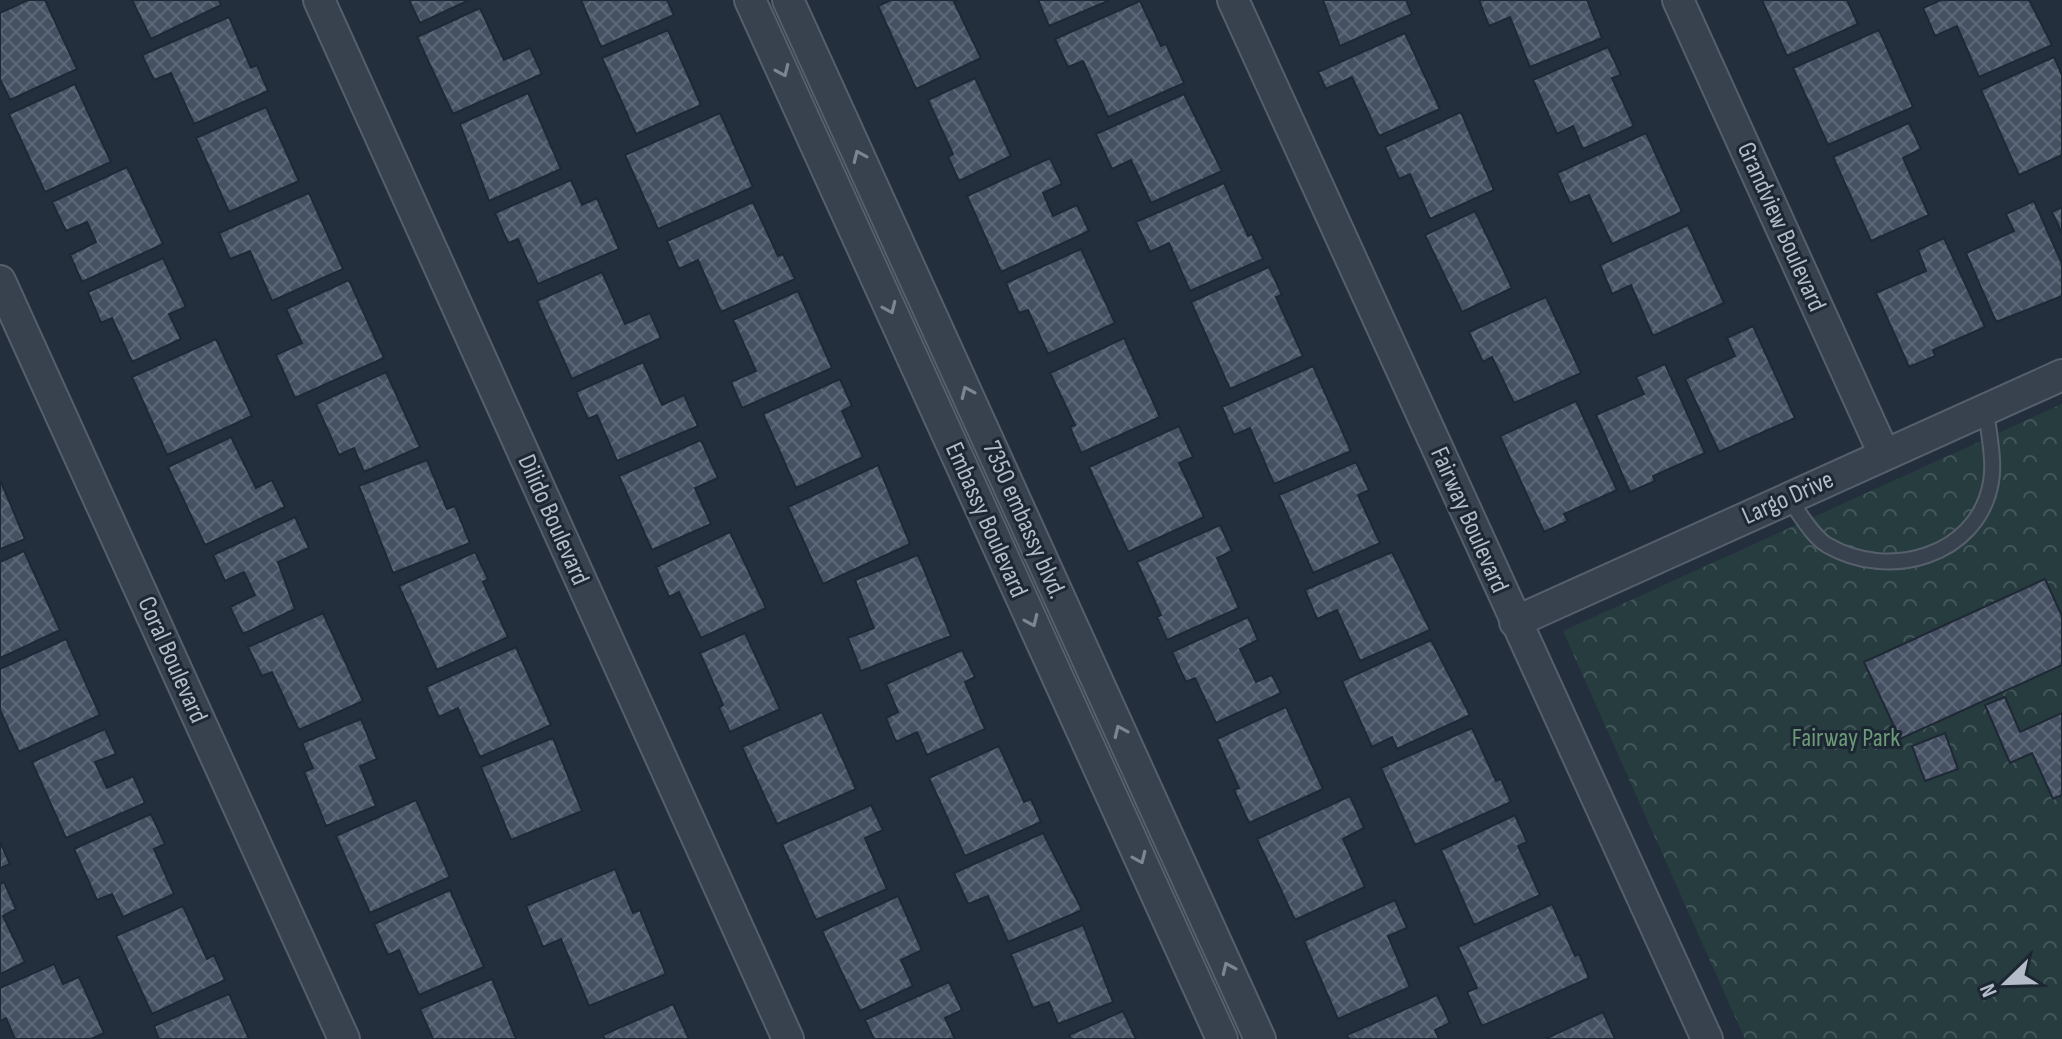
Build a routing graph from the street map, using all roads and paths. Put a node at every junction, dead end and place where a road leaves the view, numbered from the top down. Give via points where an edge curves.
1 (319, 0) edge
2 (750, 0) edge
3 (788, 0) edge
4 (1233, 0) edge
5 (1678, 0) edge
6 (0, 281) edge
7 (2062, 375) edge
8 (1986, 409) junction
9 (1884, 454) junction
10 (1788, 498) junction
11 (1515, 622) junction
12 (344, 1039) edge
13 (788, 1039) edge
14 (1222, 1039) edge
15 (1260, 1039) edge
16 (1707, 1039) edge

1 - 13 street, Dilido Boulevard
2 -> 14 street, Embassy Boulevard
15 -> 3 street, 7350 embassy blvd.
4 - 11 street, Fairway Boulevard
5 - 9 street, Grandview Boulevard
6 - 12 street, Coral Boulevard
7 - 8 street, Largo Drive
8 - 9 street, Largo Drive
8 - 10 lane via 1992,482 1973,527 1927,559 1870,562 1825,544
9 - 10 street, Largo Drive
10 - 11 street, Largo Drive
11 - 16 street, Fairway Boulevard

